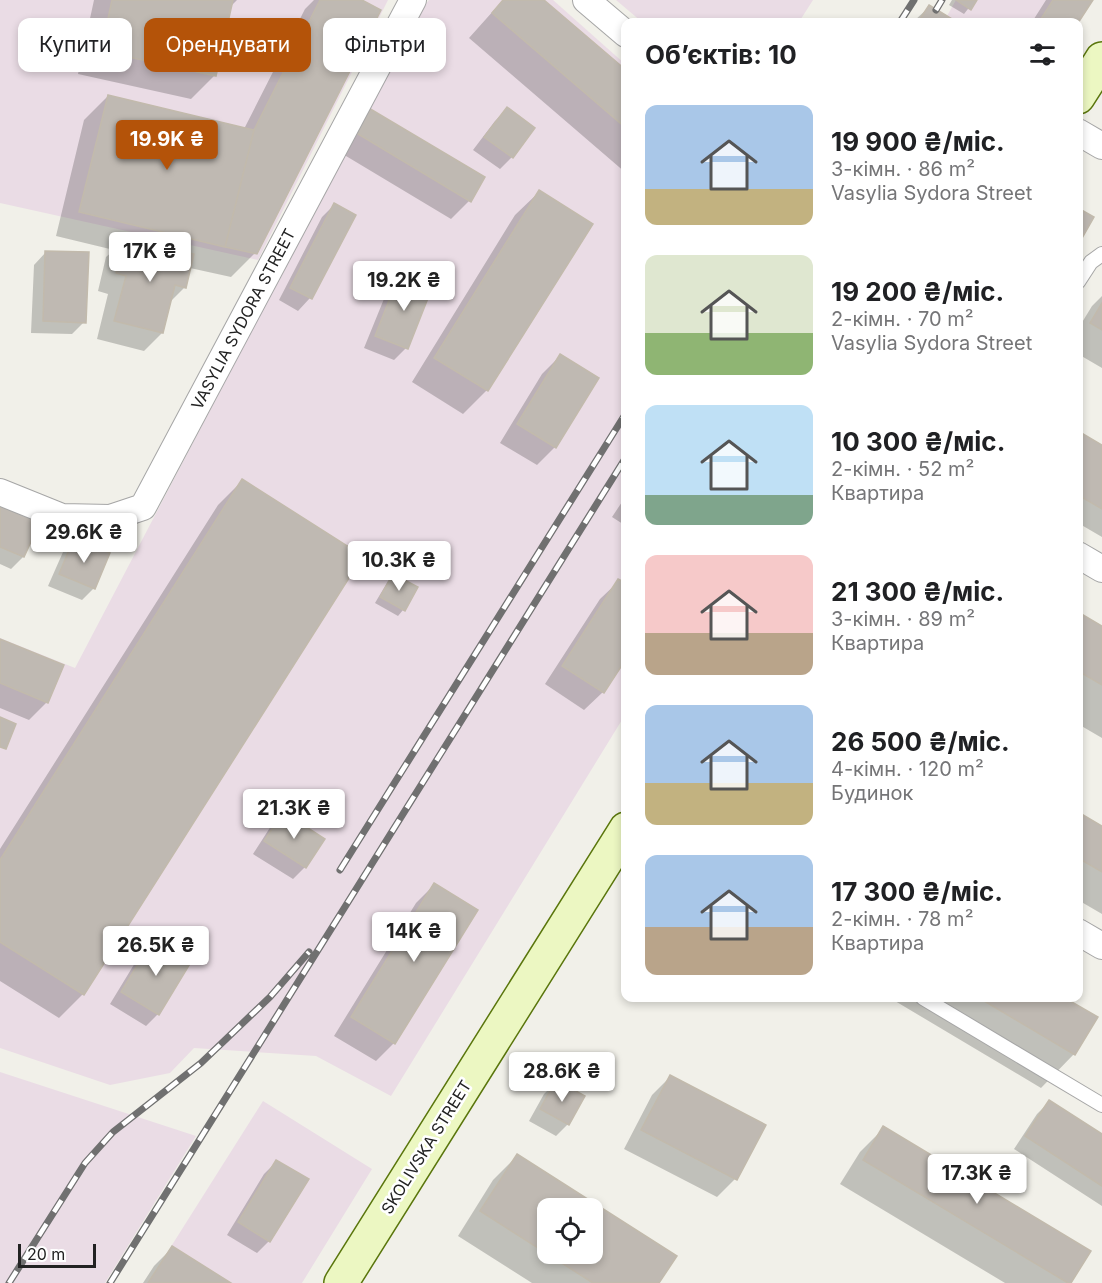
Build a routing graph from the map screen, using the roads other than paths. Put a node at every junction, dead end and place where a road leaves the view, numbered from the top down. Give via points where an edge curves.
1 (413, 0) edge
2 (586, 0) edge
3 (621, 30) edge
4 (1102, 59) edge
5 (1083, 89) edge
6 (1083, 135) edge
7 (1102, 146) edge
8 (1102, 254) edge
9 (1083, 274) edge
10 (0, 492) edge
11 (1083, 558) edge
12 (1102, 569) edge
13 (621, 837) edge
14 (1083, 935) edge
15 (1102, 946) edge
16 (930, 1002) edge
17 (1102, 1105) edge
18 (341, 1283) edge

1 - 10 street, VASYLIA SYDORA STREET via 143,507 110,518 62,517
2 - 3 street
4 - 5 street
6 - 7 street
8 - 9 lane
11 - 12 street
13 - 18 street, SKOLIVSKA STREET
14 - 15 street
16 - 17 lane

